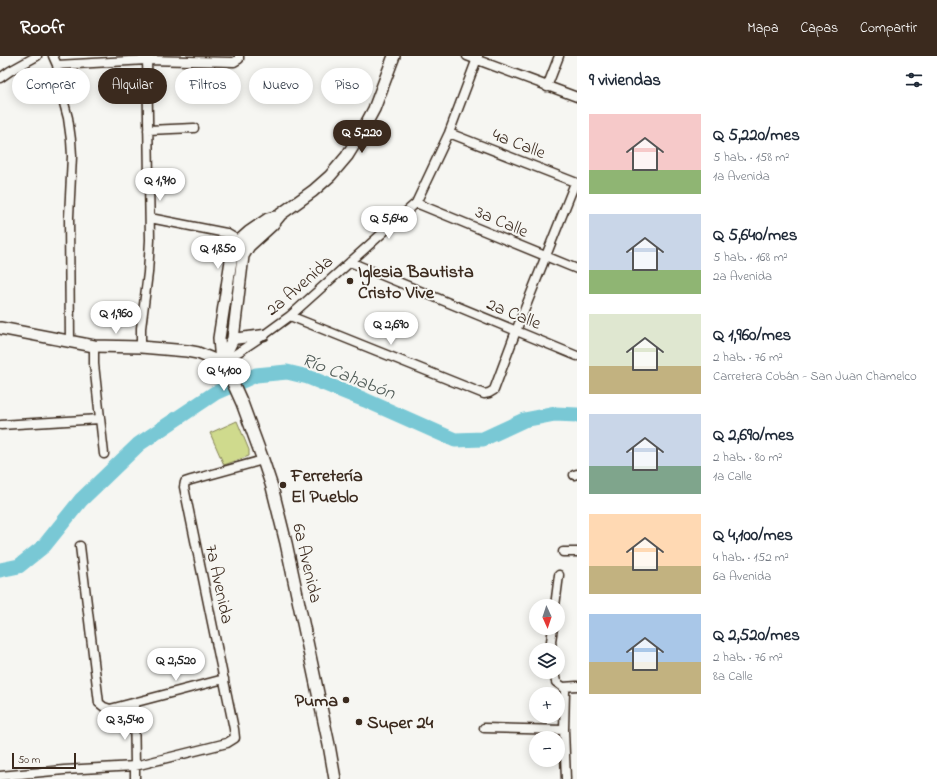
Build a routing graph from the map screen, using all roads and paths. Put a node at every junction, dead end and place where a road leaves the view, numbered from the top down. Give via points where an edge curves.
1 (37, 56) edge
2 (53, 56) edge
3 (239, 56) edge
4 (467, 56) edge
5 (559, 56) edge
6 (392, 57) edge
7 (147, 58) edge
8 (477, 58) edge
9 (57, 66) junction
10 (0, 78) edge
11 (547, 87) junction
12 (577, 98) edge
13 (194, 128) dead end
14 (148, 130) junction
15 (449, 133) junction
16 (576, 183) edge
17 (416, 203) junction
18 (150, 218) junction
19 (244, 243) junction
20 (546, 257) junction
21 (350, 262) junction
22 (577, 269) edge
23 (290, 316) junction
24 (0, 328) edge
25 (516, 331) junction
26 (264, 335) junction
27 (233, 339) junction
28 (70, 342) junction
29 (94, 346) junction
30 (141, 347) junction
31 (577, 356) edge
32 (224, 368) junction
33 (100, 419) junction
34 (1, 425) dead end
35 (104, 454) dead end
36 (263, 460) junction
37 (80, 546) dead end
38 (563, 552) dead end
39 (577, 552) edge
40 (559, 575) dead end
41 (556, 599) edge
42 (224, 679) junction
43 (555, 679) edge
44 (577, 686) edge
45 (562, 687) joint
46 (134, 704) junction
47 (564, 723) edge
48 (484, 728) dead end
49 (564, 730) junction
50 (136, 766) junction
51 (0, 776) edge
52 (135, 779) edge
53 (335, 779) edge
54 (566, 779) edge

1 - 10 street
2 - 9 street
3 - 7 street via 234,62
4 - 8 street
5 - 11 street
6 - 19 main road via 374,109 347,156 313,191 281,214 268,219 249,232
7 - 9 street
7 - 14 street
8 - 11 street
8 - 15 street, 2a Avenida
9 - 28 street via 68,118 72,156 69,217
11 - 12 street
13 - 14 street
14 - 18 street
15 - 16 street, 4a Calle
15 - 17 street, 2a Avenida
16 - 20 street
17 - 20 street, 3a Calle
17 - 21 street, 2a Avenida
18 - 19 street via 226,233
18 - 30 street
19 - 27 main road
19 - 32 main road, 6a Avenida via 232,254 219,338
20 - 22 street, 3a Calle
20 - 25 street
21 - 23 street, 2a Avenida
21 - 25 street, 2a Calle
23 - 25 street via 484,394 494,390
23 - 26 street, 2a Avenida
24 - 28 main road
25 - 31 street, 2a Calle
26 - 27 street
26 - 32 street, 2a Avenida
27 - 32 main road
28 - 29 main road
29 - 30 main road
29 - 33 street
30 - 32 main road via 198,353 215,360
32 - 36 main road, 6a Avenida via 242,403
33 - 34 street
33 - 35 street
36 - 42 street, 7a Avenida via 191,480 185,482 184,486
36 - 53 main road, 6a Avenida via 286,542
37 - 46 street via 99,703 110,709
38 - 39 street
40 - 41 street
42 - 46 street
42 - 50 street, 7a Avenida via 234,738 227,743
43 - 45 street
44 - 45 street
46 - 50 street
47 - 49 street
48 - 49 street
49 - 54 street
50 - 51 street
50 - 52 street

